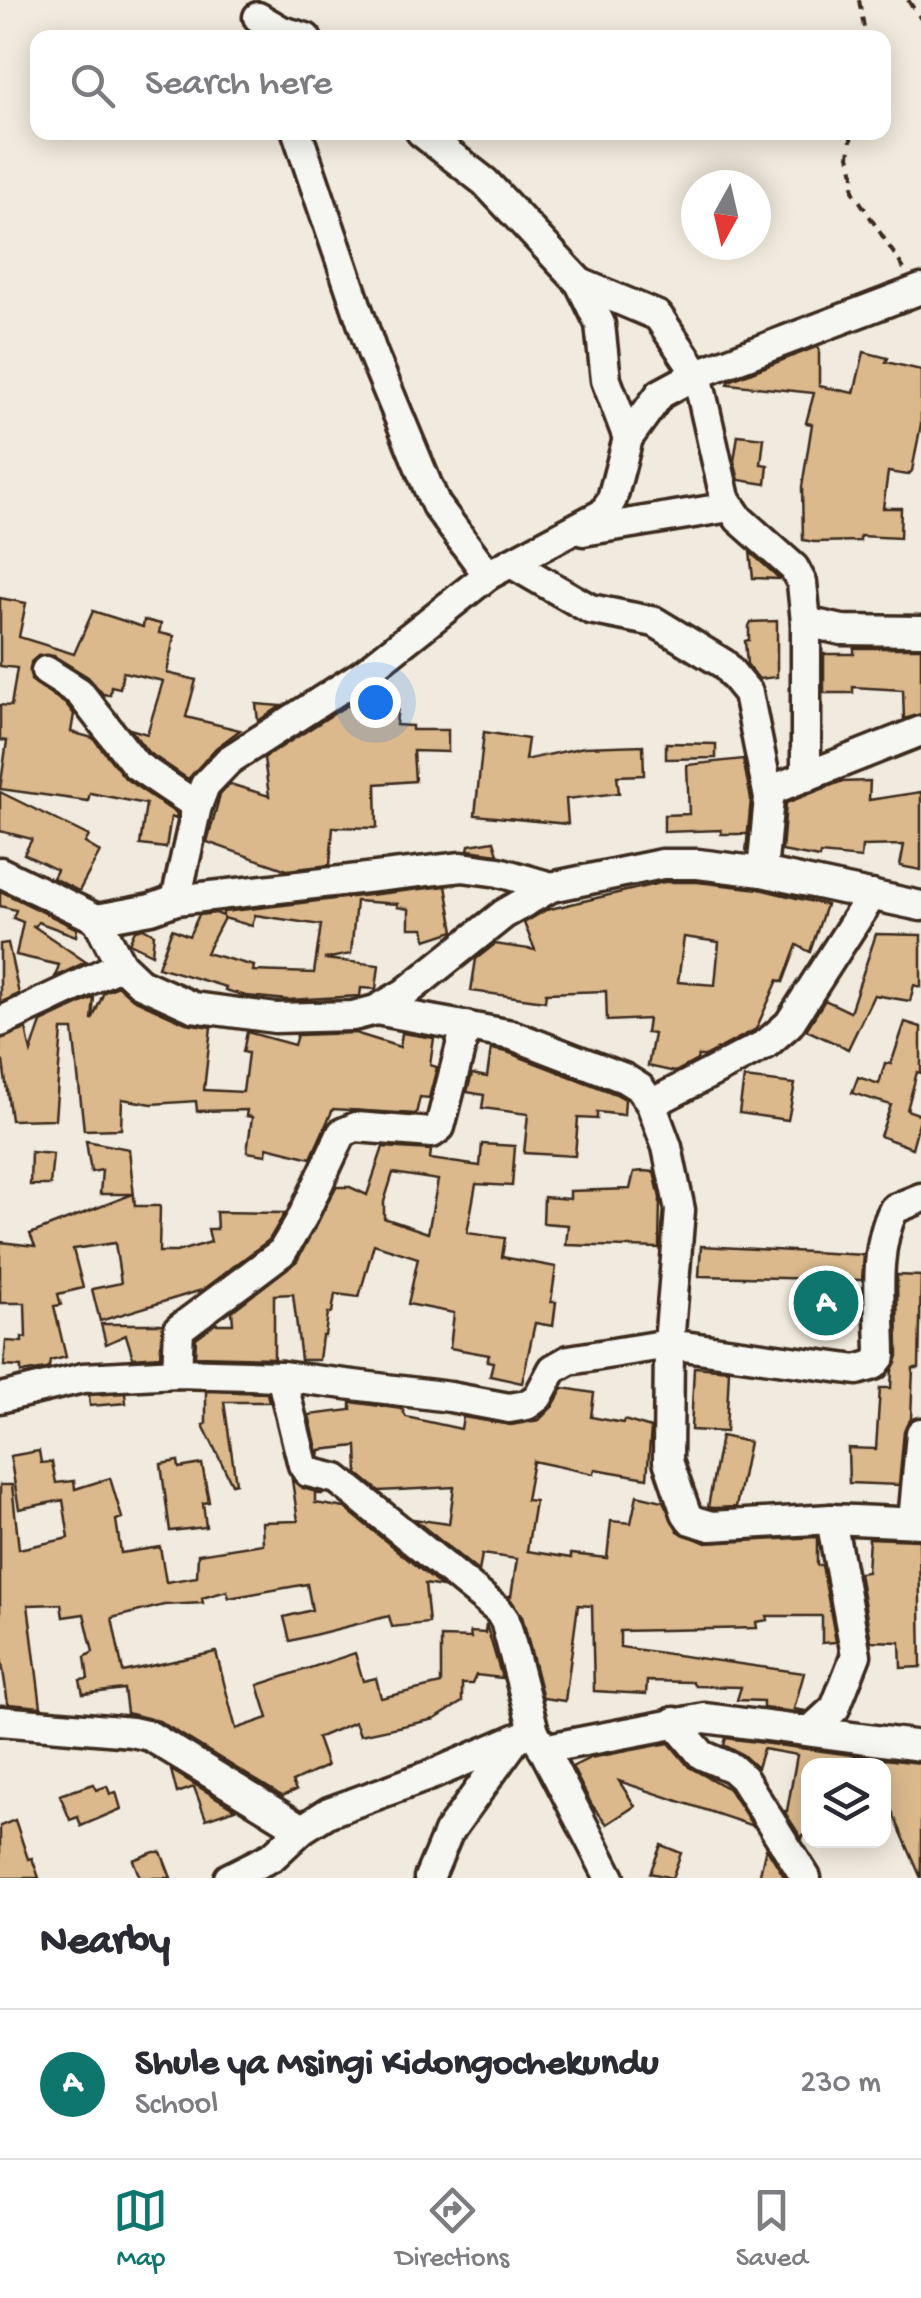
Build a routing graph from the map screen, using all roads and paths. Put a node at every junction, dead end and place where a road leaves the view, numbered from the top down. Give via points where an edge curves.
1 (860, 0) edge
2 (908, 0) edge
3 (258, 18) edge
4 (921, 19) edge
5 (280, 30) edge
6 (865, 30) edge
7 (300, 140) edge
8 (431, 140) edge
9 (851, 140) edge
10 (580, 284) junction
11 (919, 289) edge
12 (696, 374) junction
13 (628, 438) junction
14 (730, 507) junction
15 (568, 534) junction
16 (499, 569) junction
17 (806, 622) junction
18 (921, 631) edge
19 (46, 671) dead end
20 (921, 730) edge
21 (806, 777) junction
22 (769, 798) junction
23 (196, 806) junction
24 (0, 872) edge
25 (762, 872) junction
26 (551, 886) junction
27 (872, 895) junction
28 (176, 900) junction
29 (921, 906) edge
30 (96, 919) junction
31 (121, 966) junction
32 (376, 1010) junction
33 (0, 1022) edge
34 (466, 1026) junction
35 (651, 1104) junction
36 (921, 1198) edge
37 (669, 1344) junction
38 (177, 1373) junction
39 (280, 1376) junction
40 (1, 1395) edge
41 (921, 1433) edge
42 (830, 1518) junction
43 (917, 1523) edge
44 (0, 1721) edge
45 (674, 1722) junction
46 (810, 1731) junction
47 (531, 1740) junction
48 (921, 1746) edge
49 (302, 1830) junction
50 (229, 1878) edge
51 (428, 1878) edge
52 (610, 1878) edge
53 (806, 1878) edge

1 - 6 path
2 - 4 path
3 - 5 street
7 - 16 street via 372,352 428,487 436,504
8 - 10 street via 485,182
9 - 11 path via 853,191
10 - 12 street via 658,316
10 - 13 street via 600,324 606,380
11 - 12 street
12 - 13 street via 660,394
12 - 14 street
13 - 15 street via 610,505
14 - 15 street
14 - 17 street via 794,568
15 - 16 street
16 - 22 street via 590,608 656,622 724,664 748,692
16 - 23 street via 363,674 229,760
17 - 18 street via 842,630
17 - 21 street
19 - 23 street via 79,692 136,765
20 - 21 street
21 - 22 street
22 - 25 street
23 - 28 street
24 - 30 street
25 - 26 street via 662,864
25 - 27 street
26 - 28 street via 462,868
26 - 32 street
27 - 29 street
27 - 35 street via 789,1024 766,1044
28 - 30 street
30 - 31 street
31 - 32 street via 140,984 193,1007 275,1018
31 - 33 street
32 - 34 street
34 - 35 street via 512,1035 624,1078
34 - 38 street via 440,1127 432,1134 356,1127 342,1133 282,1252 179,1329
35 - 37 street via 680,1210
36 - 37 street via 894,1209 885,1226 881,1356 874,1365 856,1370
37 - 39 street via 568,1360 553,1369 538,1397 510,1408
37 - 42 street via 668,1461 691,1520 733,1526
38 - 39 street
38 - 40 street via 83,1378
39 - 47 street via 308,1472 337,1479 505,1620
41 - 43 street
42 - 43 street
42 - 46 street via 856,1654 835,1708
44 - 49 street via 150,1736
45 - 46 street via 718,1718
45 - 47 street
45 - 53 street via 702,1756 743,1778
46 - 48 street
47 - 49 street via 329,1812
47 - 51 street via 448,1833
47 - 52 street
49 - 50 street via 273,1856

